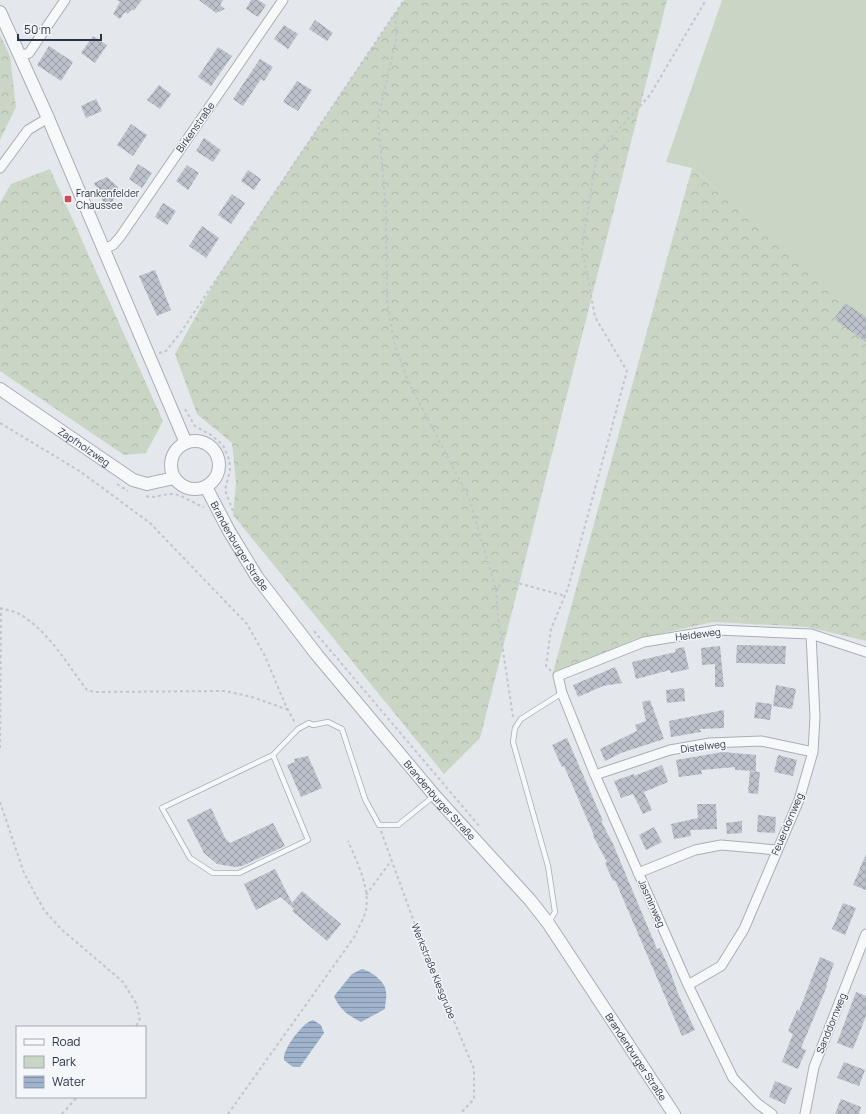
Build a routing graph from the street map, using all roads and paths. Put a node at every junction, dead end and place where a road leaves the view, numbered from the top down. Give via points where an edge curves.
1 (65, 0) edge
2 (283, 0) edge
3 (404, 0) edge
4 (706, 0) edge
5 (0, 12) edge
6 (394, 14) junction
7 (21, 56) junction
8 (48, 118) junction
9 (0, 168) edge
10 (103, 249) junction
11 (149, 357) junction
12 (0, 389) edge
13 (0, 423) edge
14 (186, 443) junction
15 (174, 478) junction
16 (206, 487) junction
17 (496, 590) junction
18 (565, 596) junction
19 (1, 608) edge
20 (811, 634) junction
21 (866, 652) edge
22 (558, 676) junction
23 (562, 693) junction
24 (289, 710) junction
25 (515, 728) junction
26 (298, 729) junction
27 (0, 748) edge
28 (813, 752) junction
29 (273, 755) junction
30 (595, 775) junction
31 (435, 796) junction
32 (0, 802) edge
33 (379, 824) junction
34 (348, 841) dead end
35 (777, 850) junction
36 (391, 861) junction
37 (638, 873) junction
38 (366, 895) junction
39 (548, 923) junction
40 (866, 934) edge
41 (688, 985) junction
42 (136, 1026) edge
43 (76, 1098) edge
44 (62, 1114) edge
45 (228, 1114) edge
46 (460, 1114) edge
47 (674, 1114) edge
48 (772, 1114) edge
49 (805, 1114) edge

1 - 7 street via 29,53
2 - 10 street, Birkenstraße via 120,237 113,245
3 - 6 path
4 - 18 path via 650,95 597,153 582,248 595,317 627,371
5 - 7 street
6 - 11 path via 181,332 166,351
6 - 17 path via 397,31 395,44 378,118 386,211 387,301 394,342 408,381 469,498
7 - 8 street
8 - 9 street via 28,130
8 - 10 street
10 - 11 street
11 - 14 street
12 - 15 street, Zapfholzweg via 133,480 147,484
13 - 24 path via 81,472 150,523 247,624 265,656
14 - 15 street via 179,447 171,462
14 - 16 street via 202,442 216,452 220,468 215,479
15 - 16 street via 185,487
16 - 31 street, Brandenburger Straße via 257,577 317,654
17 - 18 path via 507,580
17 - 25 path
18 - 22 path via 551,629 546,666
19 - 24 path via 20,614 40,629 86,690 225,691
19 - 27 path
20 - 21 street, Heideweg
20 - 22 street, Heideweg via 717,630 644,642
20 - 28 street, Feuerdornweg via 815,717
22 - 23 street, Jasminweg
23 - 25 lane via 521,719
23 - 30 street, Jasminweg
24 - 26 path
25 - 39 lane via 513,742 532,804 554,894 555,912
26 - 29 lane
26 - 33 lane via 309,723 313,725 328,722 342,729 365,799
28 - 30 street, Distelweg via 761,741 710,743 670,750
28 - 35 street, Feuerdornweg via 799,800
29 - 29 lane via 308,840 239,874 213,873 190,858 162,808
30 - 37 street, Jasminweg
31 - 33 lane via 398,825
31 - 39 street, Brandenburger Straße
32 - 42 path via 24,873 44,910 61,929 123,982 136,1003 140,1018
33 - 36 path, Werkstraße Kiesgrube
34 - 38 path via 361,871
35 - 37 street via 721,845 695,850
35 - 41 street, Feuerdornweg via 744,929 720,966
36 - 38 path
36 - 46 path, Werkstraße Kiesgrube via 474,1069 474,1099
37 - 41 street, Jasminweg
38 - 45 path via 366,911 354,936
39 - 47 street, Brandenburger Straße
40 - 49 street, Sanddornweg via 814,1067
41 - 48 street, Jasminweg via 733,1078 758,1104
43 - 44 path

